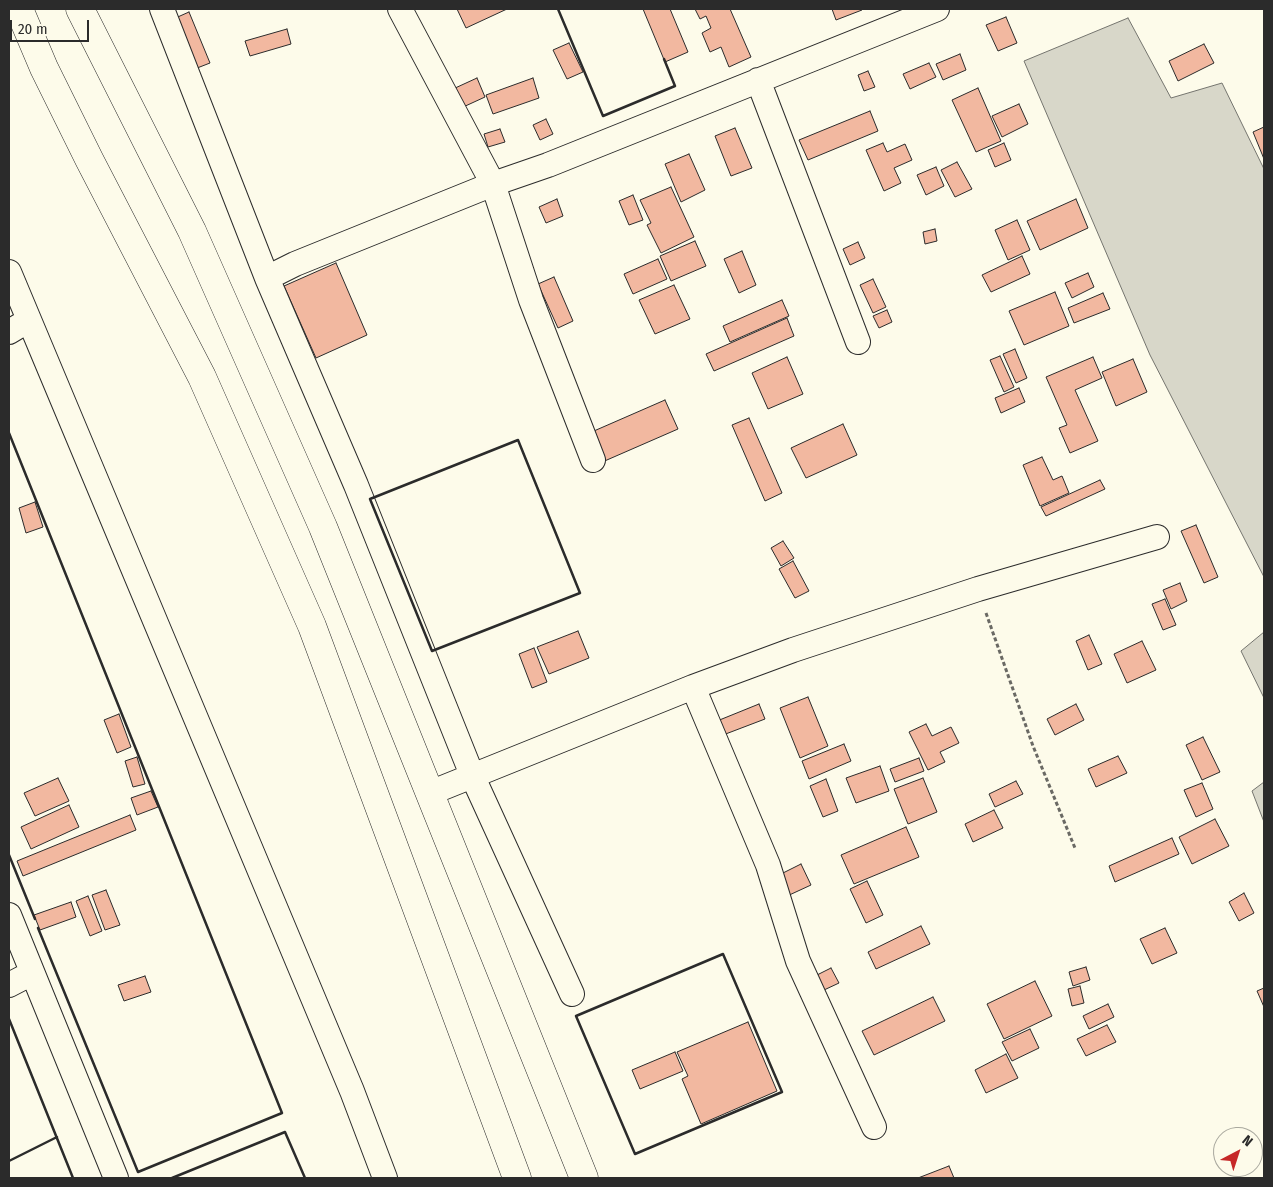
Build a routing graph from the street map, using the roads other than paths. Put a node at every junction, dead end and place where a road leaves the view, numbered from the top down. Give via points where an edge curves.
1 (9, 9) edge
2 (19, 9) edge
3 (80, 9) edge
4 (94, 9) edge
5 (162, 9) edge
6 (400, 9) edge
7 (937, 9) edge
8 (44, 68) junction
9 (758, 80) junction
10 (127, 98) junction
11 (493, 184) junction
12 (9, 272) edge
13 (268, 278) junction
14 (30, 320) junction
15 (9, 332) edge
16 (858, 342) dead end
17 (593, 460) dead end
18 (1157, 537) dead end
19 (692, 688) junction
20 (472, 775) junction
21 (430, 793) junction
22 (9, 915) edge
23 (32, 973) junction
24 (9, 985) edge
25 (572, 994) dead end
26 (874, 1127) dead end
27 (116, 1178) edge
28 (385, 1178) edge
29 (517, 1178) edge
30 (584, 1178) edge

1 - 8 main road
2 - 8 main road
3 - 10 main road
4 - 10 main road
5 - 13 street
6 - 11 street
7 - 9 street
8 - 29 main road via 202,377 312,626
9 - 11 street
9 - 16 street
10 - 21 main road via 192,231 323,527
11 - 13 street via 295,264
11 - 17 street via 531,300
12 - 14 street
13 - 20 street via 356,485
14 - 15 street
14 - 28 street via 348,1082
18 - 19 street via 978,589 793,650
19 - 20 street
19 - 26 street via 768,865 798,961
20 - 21 street
20 - 25 street
21 - 30 main road
22 - 23 street
23 - 24 street
23 - 27 street

